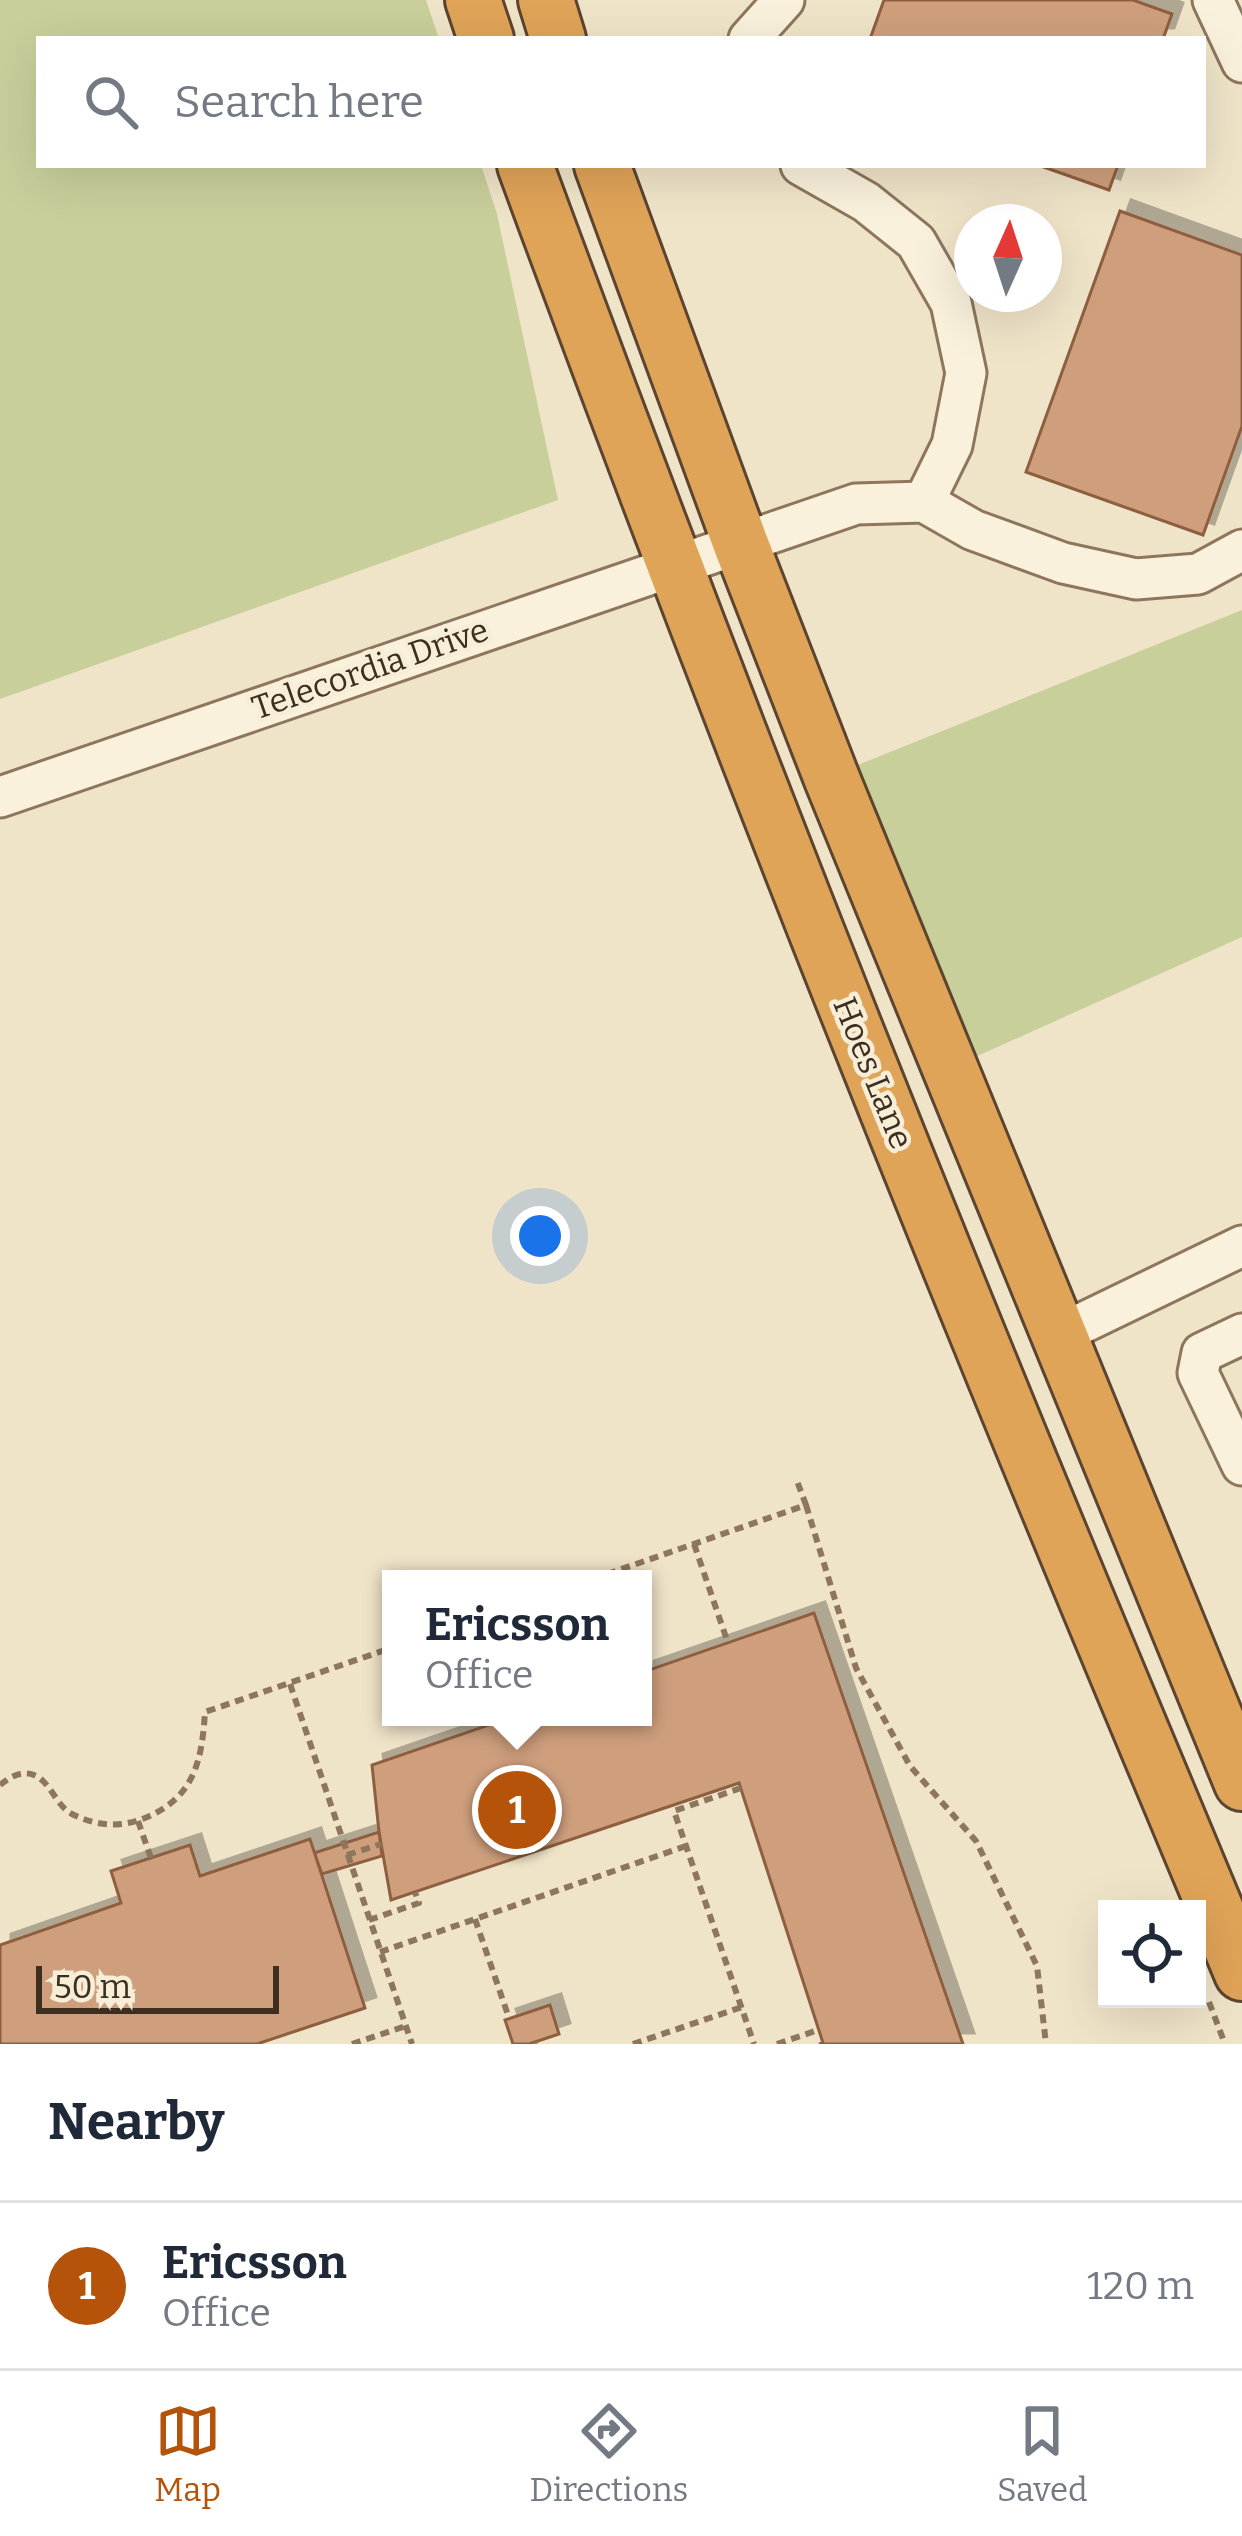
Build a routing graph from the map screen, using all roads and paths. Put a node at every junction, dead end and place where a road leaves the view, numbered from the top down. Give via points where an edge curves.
1 (473, 0) edge
2 (546, 0) edge
3 (784, 0) edge
4 (1213, 0) edge
5 (485, 36) edge
6 (557, 36) edge
7 (752, 36) edge
8 (1242, 62) edge
9 (526, 168) edge
10 (603, 168) edge
11 (806, 168) edge
12 (923, 502) junction
13 (740, 542) junction
14 (1242, 550) edge
15 (673, 565) junction
16 (0, 797) edge
17 (1242, 1246) edge
18 (1060, 1334) junction
19 (1242, 1334) edge
20 (1242, 1466) edge
21 (797, 1481) dead end
22 (806, 1504) junction
23 (694, 1544) junction
24 (619, 1570) edge
25 (728, 1643) dead end
26 (382, 1651) edge
27 (290, 1683) junction
28 (1231, 1724) edge
29 (1242, 1783) edge
30 (0, 1785) edge
31 (741, 1788) dead end
32 (138, 1821) junction
33 (381, 1844) dead end
34 (686, 1846) junction
35 (347, 1855) junction
36 (152, 1858) dead end
37 (415, 1892) dead end
38 (475, 1919) junction
39 (369, 1920) junction
40 (380, 1952) junction
41 (1223, 1981) edge
42 (742, 2007) junction
43 (509, 2018) dead end
44 (406, 2026) junction
45 (818, 2030) dead end
46 (352, 2044) edge
47 (412, 2044) edge
48 (633, 2044) edge
49 (754, 2044) edge
50 (777, 2044) edge
51 (1046, 2044) edge
52 (1225, 2044) edge

1 - 5 highway
2 - 6 highway
3 - 7 street
4 - 8 street
9 - 15 highway, Hoes Lane
10 - 13 highway
11 - 12 street via 916,242 951,303 966,373 952,445
12 - 13 street, Telecordia Drive via 856,504
12 - 14 street via 1063,563 1136,579 1198,574
13 - 15 street, Telecordia Drive
13 - 18 highway
15 - 16 street, Telecordia Drive
15 - 41 highway, Hoes Lane
17 - 18 street
18 - 28 highway
19 - 20 street via 1202,1353 1198,1372
21 - 22 path
22 - 23 path
22 - 51 path via 856,1668 910,1766 976,1841 1037,1966
23 - 24 path
23 - 25 path
26 - 27 path
27 - 32 path via 205,1712 199,1758 182,1794
27 - 35 path
28 - 29 highway
30 - 32 path via 26,1773 84,1820
31 - 34 path via 674,1811
32 - 36 path
33 - 35 path
34 - 38 path
34 - 42 path
35 - 39 path
37 - 39 path via 419,1903
38 - 40 path
38 - 43 path
39 - 40 path
40 - 44 path
41 - 52 path
42 - 48 path
42 - 49 path
44 - 46 path
44 - 47 path
45 - 50 path

